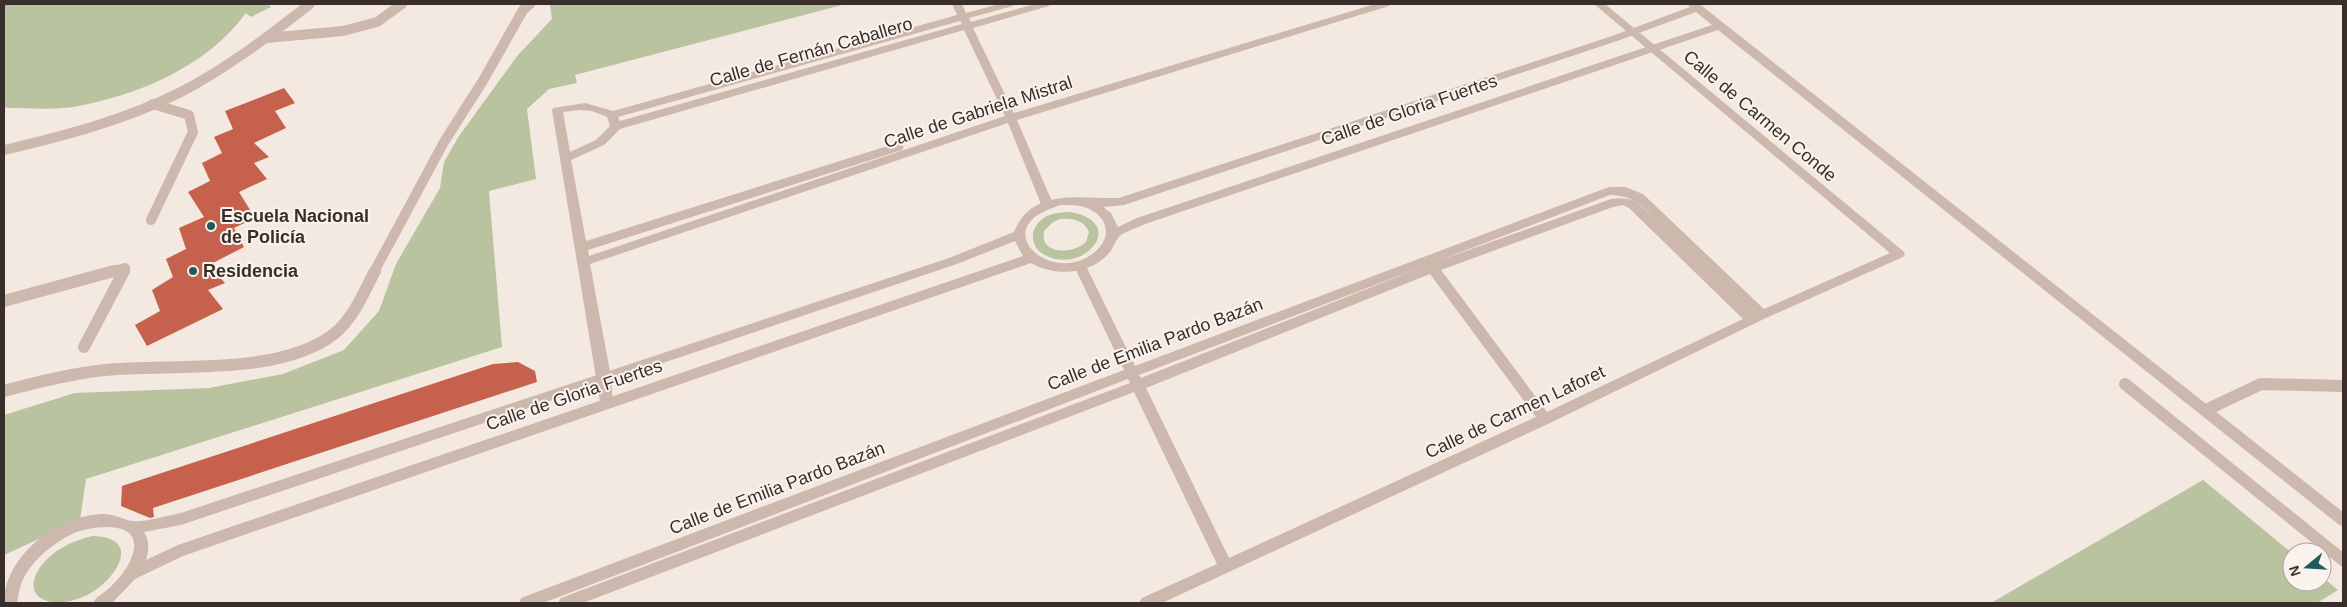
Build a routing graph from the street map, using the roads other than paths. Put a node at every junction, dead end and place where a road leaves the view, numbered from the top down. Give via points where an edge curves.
1 (310, 4) edge
2 (402, 4) edge
3 (530, 4) edge
4 (957, 4) edge
5 (1009, 4) edge
6 (1045, 4) edge
7 (1362, 4) edge
8 (1385, 4) edge
9 (1599, 4) edge
10 (1695, 6) edge
11 (965, 21) junction
12 (1720, 26) junction
13 (1632, 32) junction
14 (267, 38) junction
15 (1652, 48) junction
16 (154, 104) junction
17 (1009, 115) junction
18 (614, 120) junction
19 (4, 150) edge
20 (566, 158) junction
21 (1087, 203) junction
22 (1047, 204) junction
23 (151, 220) dead end
24 (1019, 235) junction
25 (1113, 235) junction
26 (582, 247) junction
27 (1899, 254) joint
28 (1031, 258) junction
29 (584, 262) junction
30 (1430, 264) junction
31 (1080, 266) junction
32 (4, 301) edge
33 (1757, 317) junction
34 (84, 347) dead end
35 (604, 377) junction
36 (1135, 379) junction
37 (2125, 384) dead end
38 (2343, 386) edge
39 (4, 391) edge
40 (606, 404) junction
41 (2206, 410) junction
42 (1545, 419) junction
43 (2343, 520) edge
44 (132, 528) junction
45 (2343, 560) edge
46 (1226, 567) junction
47 (132, 574) junction
48 (10, 576) edge
49 (10, 603) edge
50 (100, 603) edge
51 (526, 603) edge
52 (566, 603) edge
53 (1147, 603) edge

1 - 14 lane
2 - 14 lane via 377,22 343,31
3 - 39 lane via 523,10 444,142 353,312 334,334 311,348 279,358 105,370
4 - 11 street
5 - 11 street, Calle de Fernán Caballero
6 - 11 street, Calle de Fernán Caballero
7 - 17 street, Calle de Gabriela Mistral
8 - 17 street, Calle de Gabriela Mistral
9 - 13 street, Calle de Carmen Conde
10 - 12 street
10 - 13 street, Calle de Gloria Fuertes
11 - 17 street
11 - 18 street, Calle de Fernán Caballero
12 - 15 street, Calle de Gloria Fuertes
12 - 41 street
13 - 15 street, Calle de Carmen Conde
13 - 21 street, Calle de Gloria Fuertes via 1120,202
14 - 16 lane via 203,80
15 - 25 street, Calle de Gloria Fuertes via 1141,221
15 - 27 street, Calle de Carmen Conde
16 - 19 lane via 92,127
16 - 23 lane via 189,115 193,132
17 - 22 street
17 - 26 street, Calle de Gabriela Mistral
17 - 29 street, Calle de Gabriela Mistral
18 - 20 street via 608,137 596,148
18 - 20 street via 597,107 575,106 557,110
20 - 26 street
21 - 22 street
21 - 25 street via 1104,213 1113,228
22 - 24 street via 1027,216
24 - 28 street via 1020,243
24 - 35 street, Calle de Gloria Fuertes
25 - 31 street via 1103,254
26 - 29 street
27 - 33 street, Calle de Carmen Laforet
28 - 31 street via 1054,267
28 - 40 street, Calle de Gloria Fuertes
29 - 35 street
30 - 33 street, Calle de Emilia Pardo Bazán via 1611,202 1624,201 1633,205
30 - 36 street, Calle de Emilia Pardo Bazán
30 - 42 street
31 - 36 street
32 - 34 lane via 125,268
33 - 42 street, Calle de Carmen Laforet
35 - 40 street
35 - 44 street, Calle de Gloria Fuertes via 181,519
36 - 46 street
36 - 51 street, Calle de Emilia Pardo Bazán
36 - 52 street, Calle de Emilia Pardo Bazán
37 - 45 lane
38 - 41 lane via 2261,384
40 - 47 street, Calle de Gloria Fuertes via 178,551
41 - 43 street
42 - 46 street, Calle de Carmen Laforet
44 - 47 street via 142,547
44 - 48 street via 120,522 103,521 63,532 44,544
46 - 53 street, Calle de Carmen Laforet
47 - 50 street
48 - 49 street

